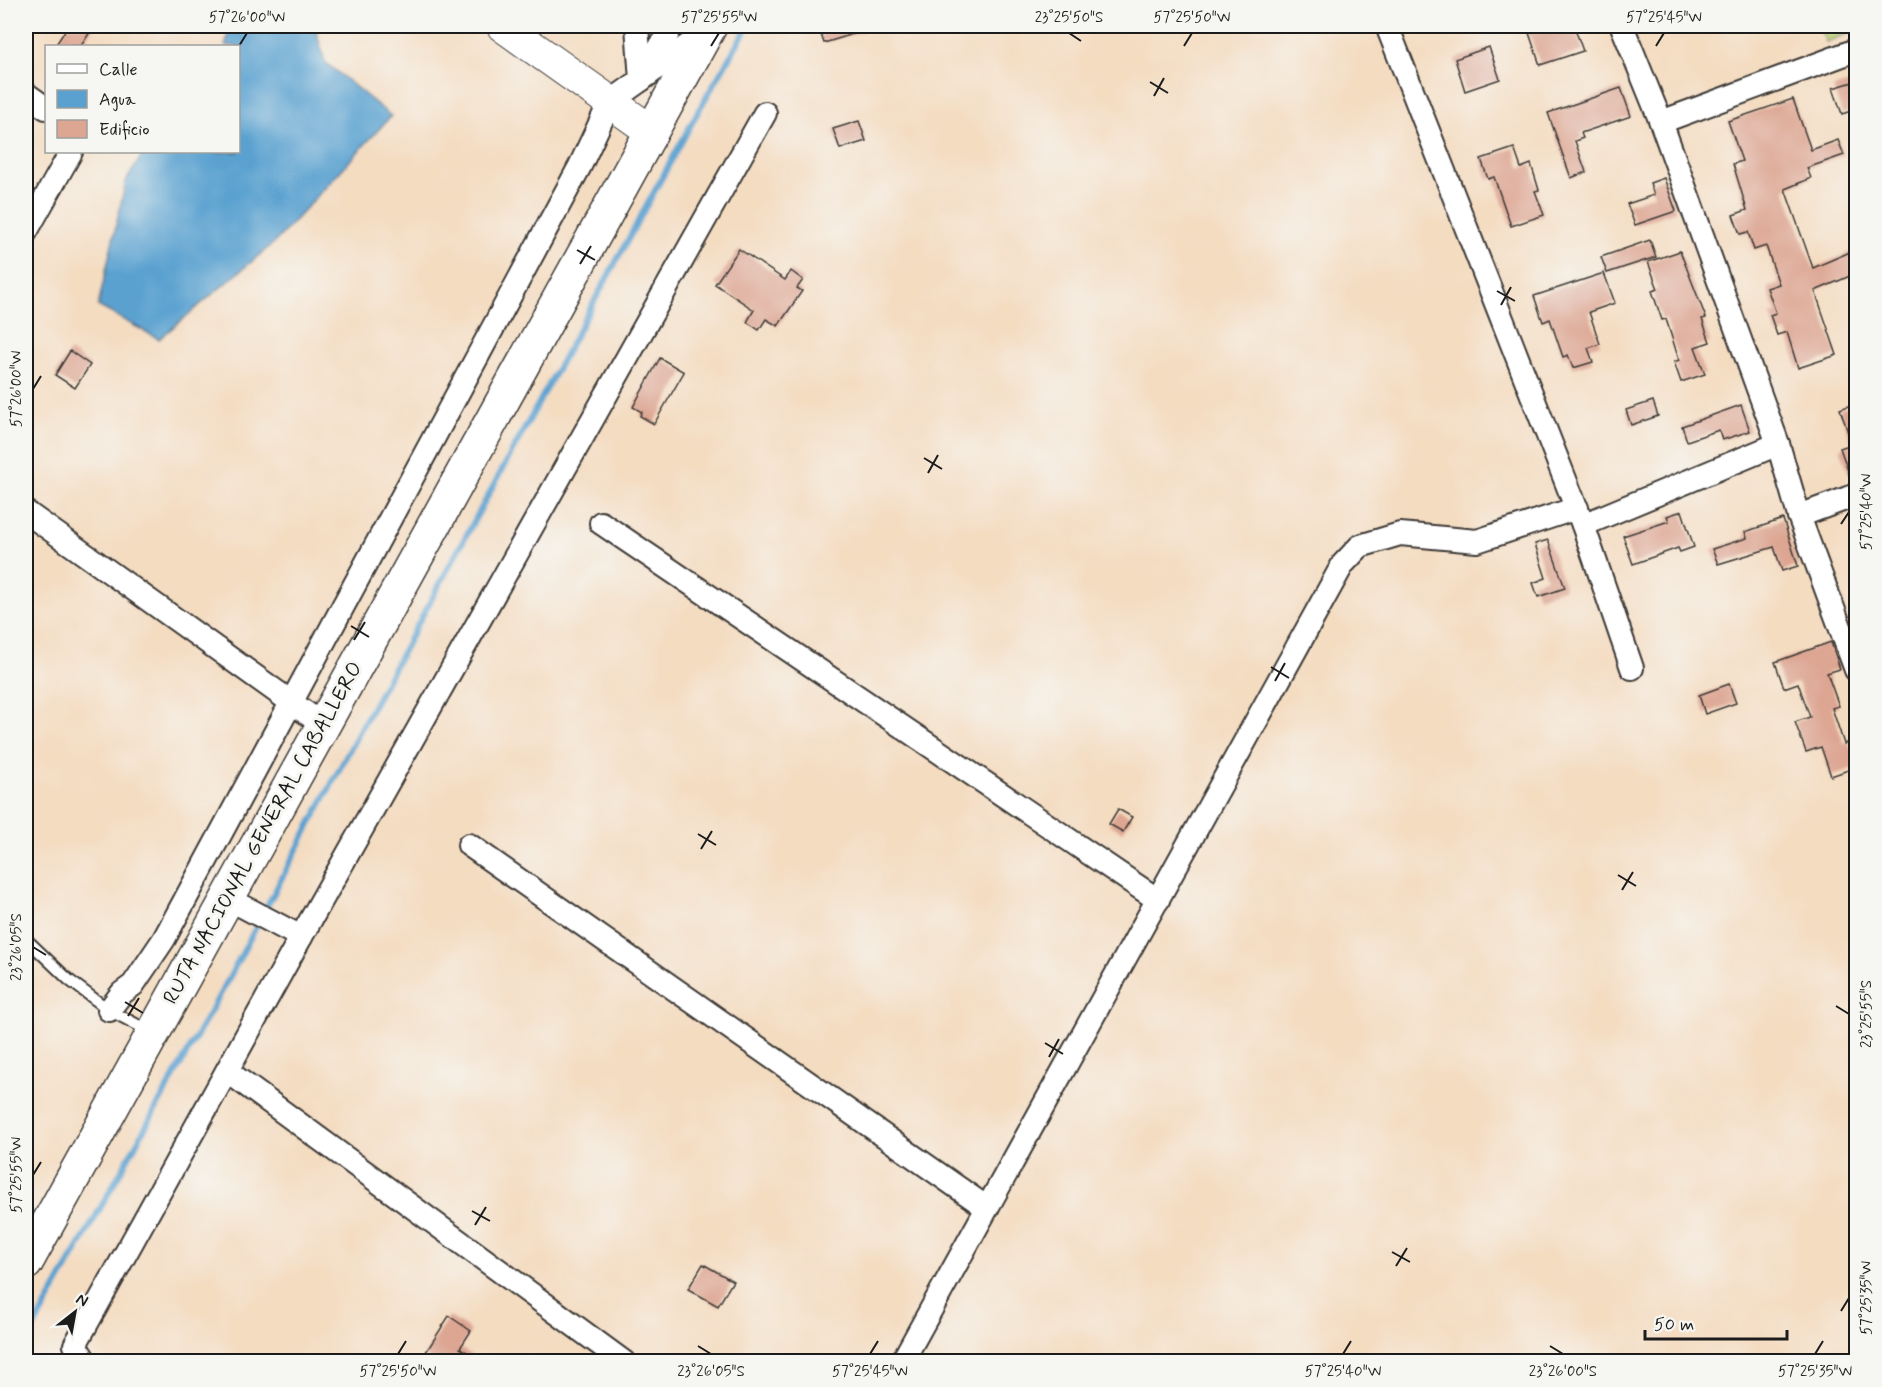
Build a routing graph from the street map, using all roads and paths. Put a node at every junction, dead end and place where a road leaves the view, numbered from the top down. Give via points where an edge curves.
1 (503, 26) edge
2 (637, 26) edge
3 (672, 26) edge
4 (1387, 26) edge
5 (1622, 26) edge
6 (708, 29) edge
7 (1857, 50) edge
8 (641, 81) junction
9 (26, 94) edge
10 (610, 102) junction
11 (45, 107) edge
12 (765, 112) dead end
13 (1661, 122) junction
14 (651, 131) junction
15 (70, 153) edge
16 (26, 232) edge
17 (1778, 444) junction
18 (1857, 495) edge
19 (26, 512) edge
20 (1799, 516) junction
21 (1580, 517) junction
22 (601, 523) dead end
23 (1632, 668) dead end
24 (1857, 670) edge
25 (291, 703) junction
26 (323, 725) junction
27 (469, 845) dead end
28 (1158, 900) junction
29 (239, 904) junction
30 (293, 933) junction
31 (26, 939) edge
32 (109, 1010) junction
33 (153, 1033) junction
34 (227, 1071) junction
35 (987, 1208) junction
36 (26, 1263) edge
37 (86, 1362) edge
38 (624, 1362) edge
39 (902, 1362) edge

1 - 10 street
2 - 8 street
3 - 8 street
4 - 21 street
5 - 13 street
6 - 8 street
6 - 14 highway, RUTA NACIONAL GENERAL CABALLERO
7 - 13 street
8 - 10 street
9 - 11 street
10 - 14 street
10 - 25 street via 574,177
12 - 30 street
13 - 17 street
14 - 26 highway, RUTA NACIONAL GENERAL CABALLERO
15 - 16 street
17 - 20 street
17 - 21 street
18 - 20 street
19 - 25 street
20 - 24 street
21 - 23 street
21 - 28 street via 1478,541 1400,534 1360,546 1343,564
22 - 28 street
25 - 26 street
25 - 32 street via 164,939 133,984
26 - 29 highway, RUTA NACIONAL GENERAL CABALLERO
27 - 35 street
28 - 35 street
29 - 30 street
29 - 33 highway, RUTA NACIONAL GENERAL CABALLERO
30 - 34 street
31 - 32 lane via 69,980
32 - 33 lane
33 - 36 highway, RUTA NACIONAL GENERAL CABALLERO
34 - 37 street via 75,1345
34 - 38 street
35 - 39 street

